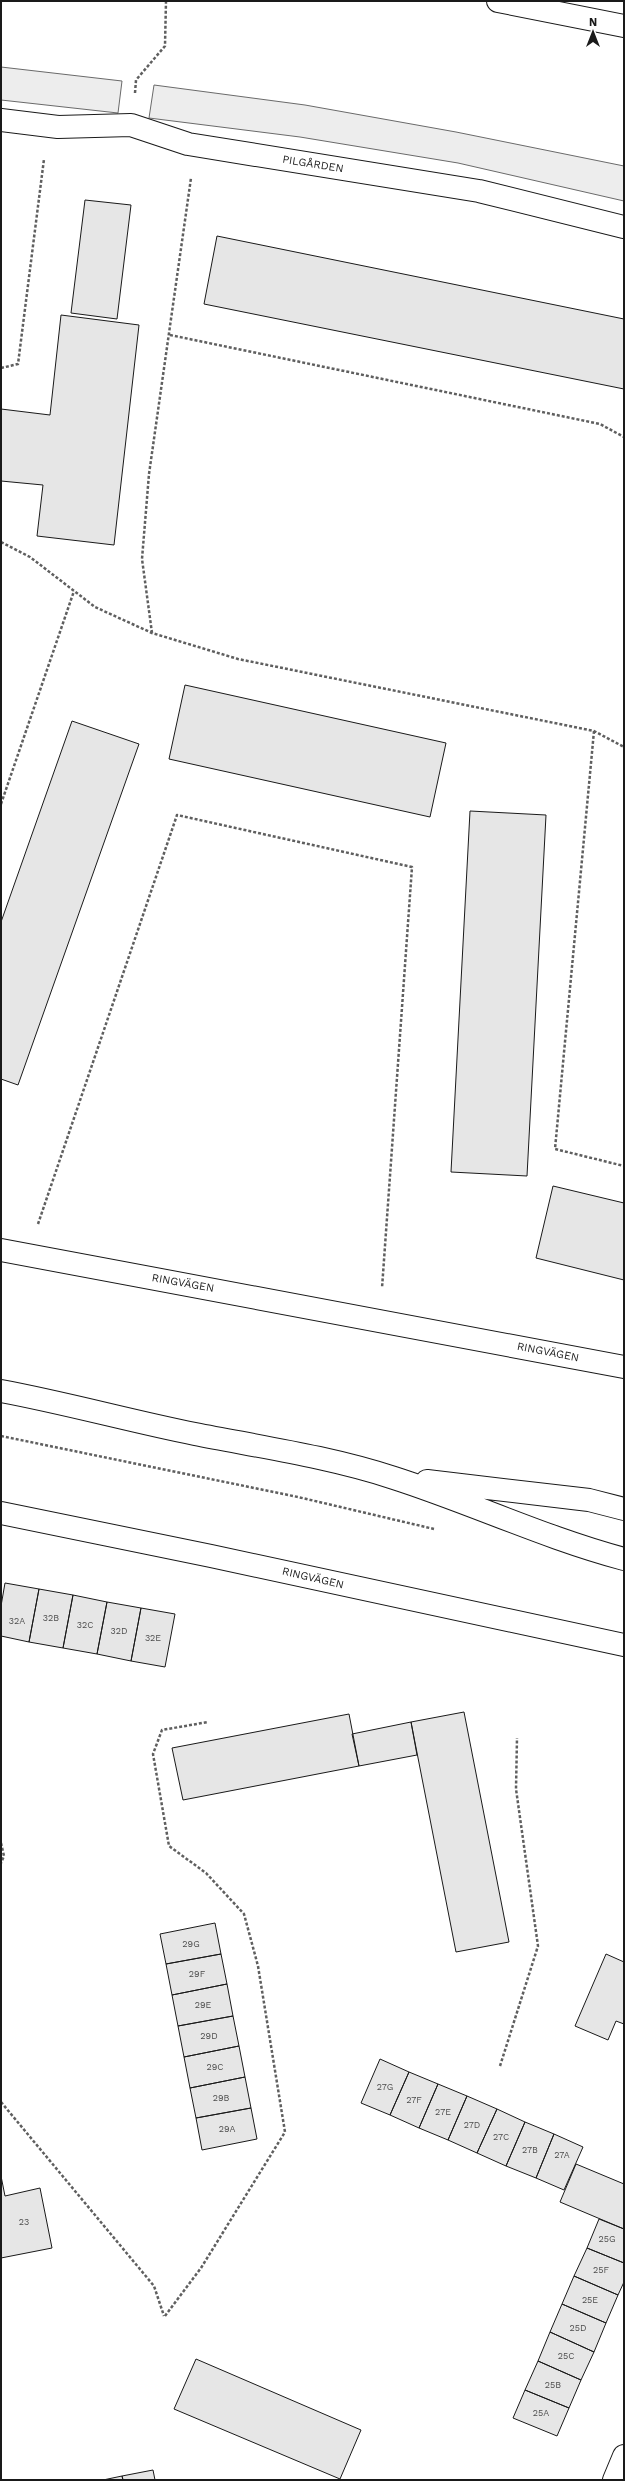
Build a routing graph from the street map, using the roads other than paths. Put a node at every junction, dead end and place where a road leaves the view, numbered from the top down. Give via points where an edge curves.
1 (498, 1) edge
2 (624, 26) edge
3 (1, 120) edge
4 (624, 227) edge
5 (1, 1250) edge
6 (624, 1367) edge
7 (1, 1392) edge
8 (394, 1478) junction
9 (624, 1509) edge
10 (1, 1513) edge
11 (624, 1559) edge
12 (624, 1645) edge
13 (624, 2456) edge
14 (614, 2480) edge

1 - 2 street
3 - 4 street, PILGÅRDEN via 58,127 131,125 188,144 479,191
5 - 6 street, RINGVÄGEN
7 - 8 street via 52,1401 193,1434 286,1451
8 - 9 street via 589,1500
8 - 11 street via 576,1546
10 - 12 street, RINGVÄGEN
13 - 14 street

